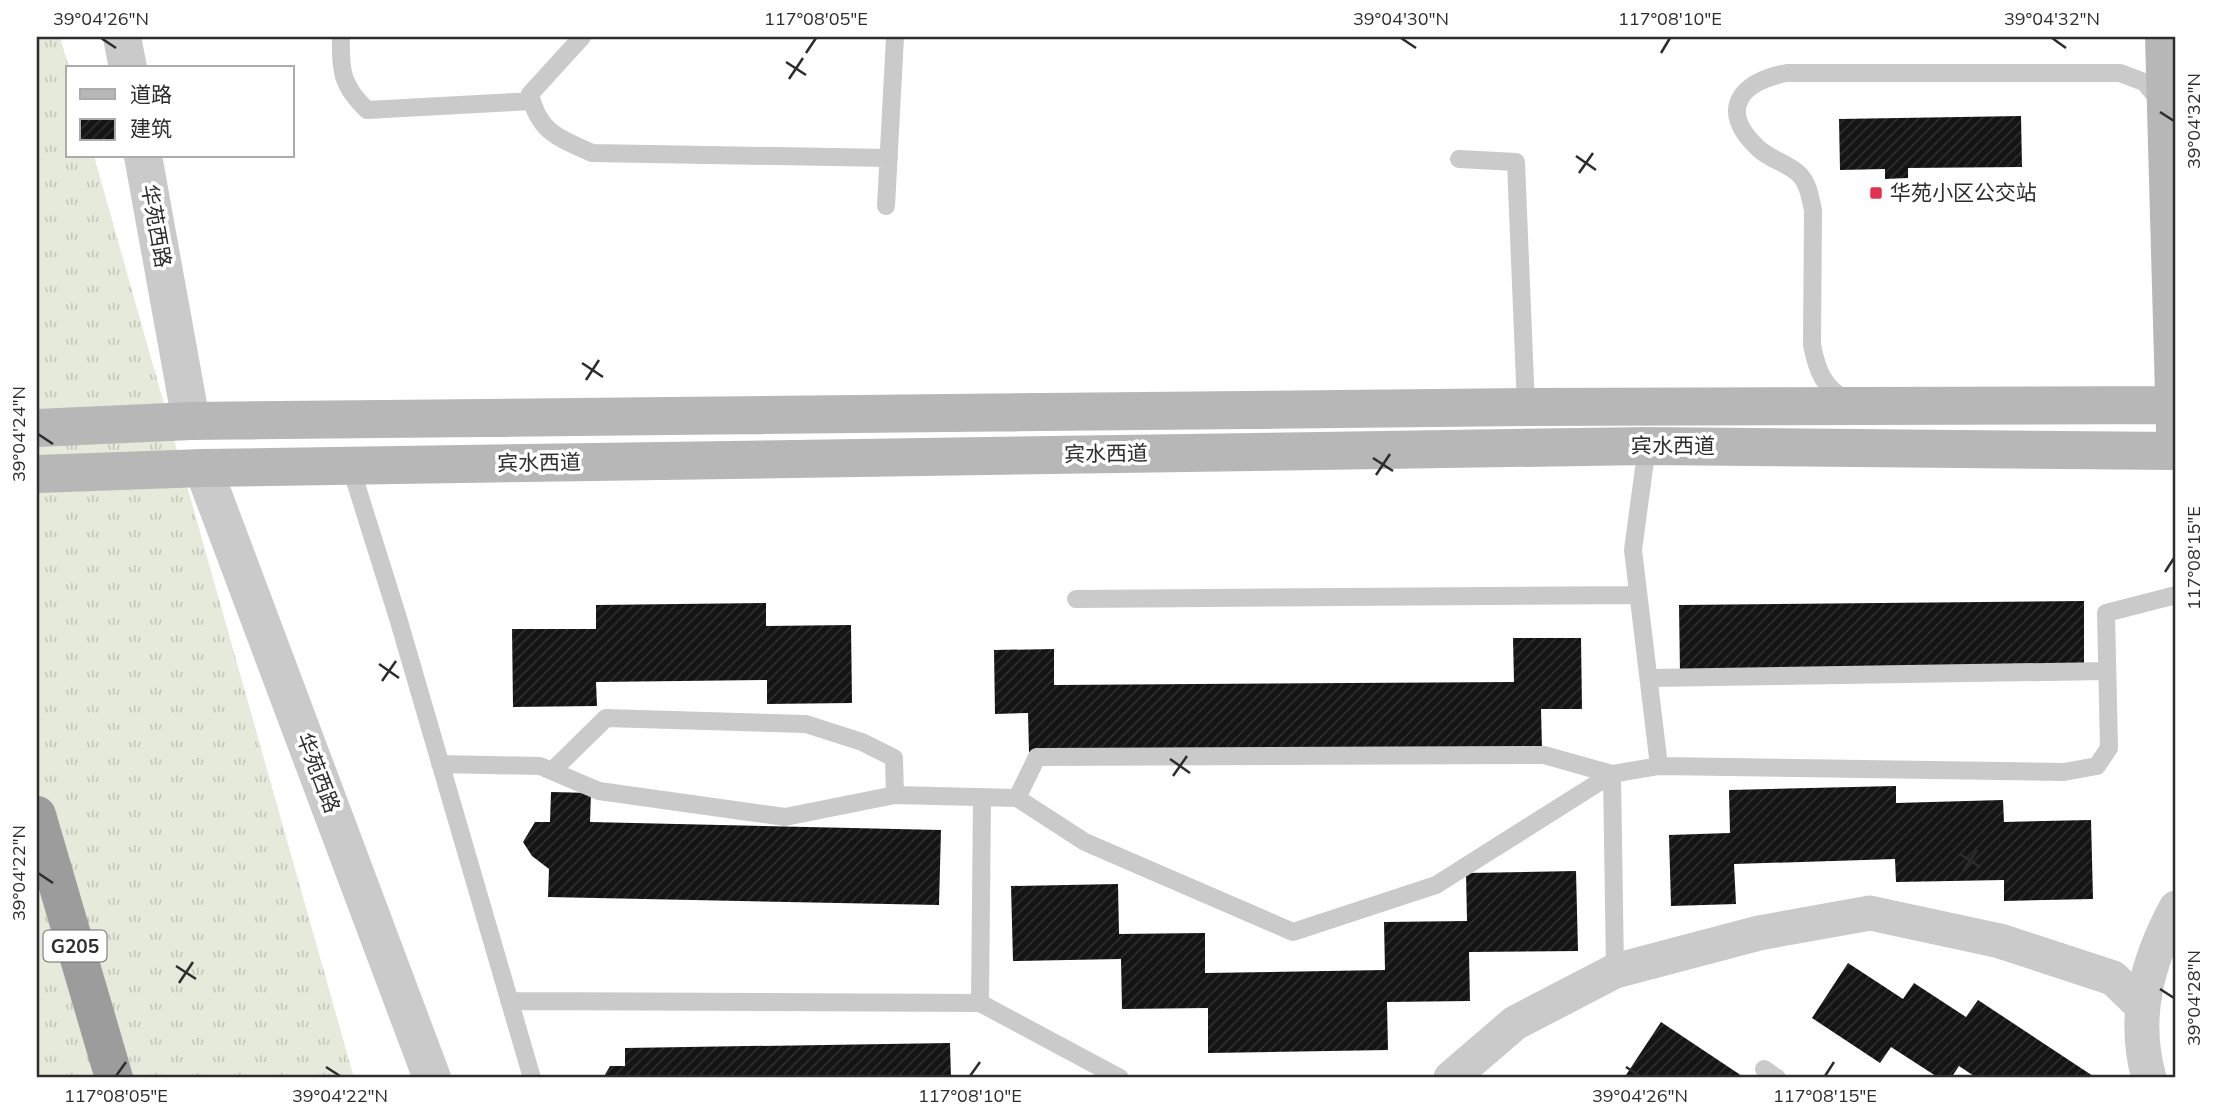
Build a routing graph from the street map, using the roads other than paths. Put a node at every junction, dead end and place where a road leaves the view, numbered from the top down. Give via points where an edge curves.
1 (122, 37) edge
2 (341, 37) edge
3 (582, 37) edge
4 (895, 37) edge
5 (2164, 37) edge
6 (128, 66) edge
7 (531, 101) junction
8 (2166, 111) junction
9 (143, 158) edge
10 (889, 158) junction
11 (1459, 159) dead end
12 (887, 206) dead end
13 (2173, 335) edge
14 (1856, 405) junction
15 (2174, 405) edge
16 (1526, 407) junction
17 (191, 421) junction
18 (37, 428) edge
19 (1647, 446) junction
20 (2176, 449) edge
21 (349, 465) junction
22 (203, 468) junction
23 (37, 474) edge
24 (1637, 595) junction
25 (2176, 595) edge
26 (1076, 599) dead end
27 (2107, 671) junction
28 (1649, 678) junction
29 (440, 764) junction
30 (1659, 765) junction
31 (552, 771) junction
32 (1612, 774) junction
33 (895, 795) junction
34 (982, 797) junction
35 (1017, 797) junction
36 (37, 815) edge
37 (2176, 908) edge
38 (1615, 971) junction
39 (509, 1001) junction
40 (980, 1003) junction
41 (2140, 1004) junction
42 (114, 1078) edge
43 (432, 1078) edge
44 (532, 1078) edge
45 (1120, 1078) edge
46 (1451, 1078) edge
47 (2149, 1078) edge

1 - 6 street
2 - 7 lane via 340,63 348,92 367,110
3 - 7 lane via 530,94
4 - 10 lane
5 - 8 main road
7 - 10 lane via 552,135 593,153
8 - 13 main road
8 - 14 lane via 2144,82 2120,73 1787,73 1764,77 1747,87 1737,109 1739,122 1760,150 1792,168 1808,189 1813,210 1812,345 1819,374 1833,392
9 - 17 street, 华苑西路
10 - 12 lane
11 - 16 lane via 1516,162
13 - 15 main road
14 - 15 main road, 宾水西道
14 - 16 main road, 宾水西道
15 - 20 main road
16 - 17 main road, 宾水西道
17 - 18 main road, 宾水西道
19 - 20 main road, 宾水西道
19 - 21 main road, 宾水西道
19 - 24 lane via 1633,550
21 - 22 main road, 宾水西道
21 - 29 lane
22 - 23 main road, 宾水西道
22 - 43 street, 华苑西路
24 - 26 lane
24 - 28 lane
25 - 27 lane via 2106,613
27 - 28 lane
27 - 30 lane via 2109,748 2097,766 2064,772
28 - 30 lane
29 - 31 lane via 540,766
29 - 39 lane
30 - 32 lane
31 - 33 lane via 599,791 785,817
31 - 33 lane via 606,718 806,724 894,758
32 - 35 lane via 1544,755 1037,757
32 - 35 lane via 1436,886 1293,932 1085,842
32 - 38 lane
33 - 34 lane
34 - 35 lane
34 - 40 lane
36 - 42 highway, G205
37 - 41 street via 2152,960
38 - 41 street via 1759,933 1870,912 2000,941 2113,978
38 - 46 street via 1515,1023
39 - 40 lane
39 - 44 lane
40 - 45 lane
41 - 47 street

